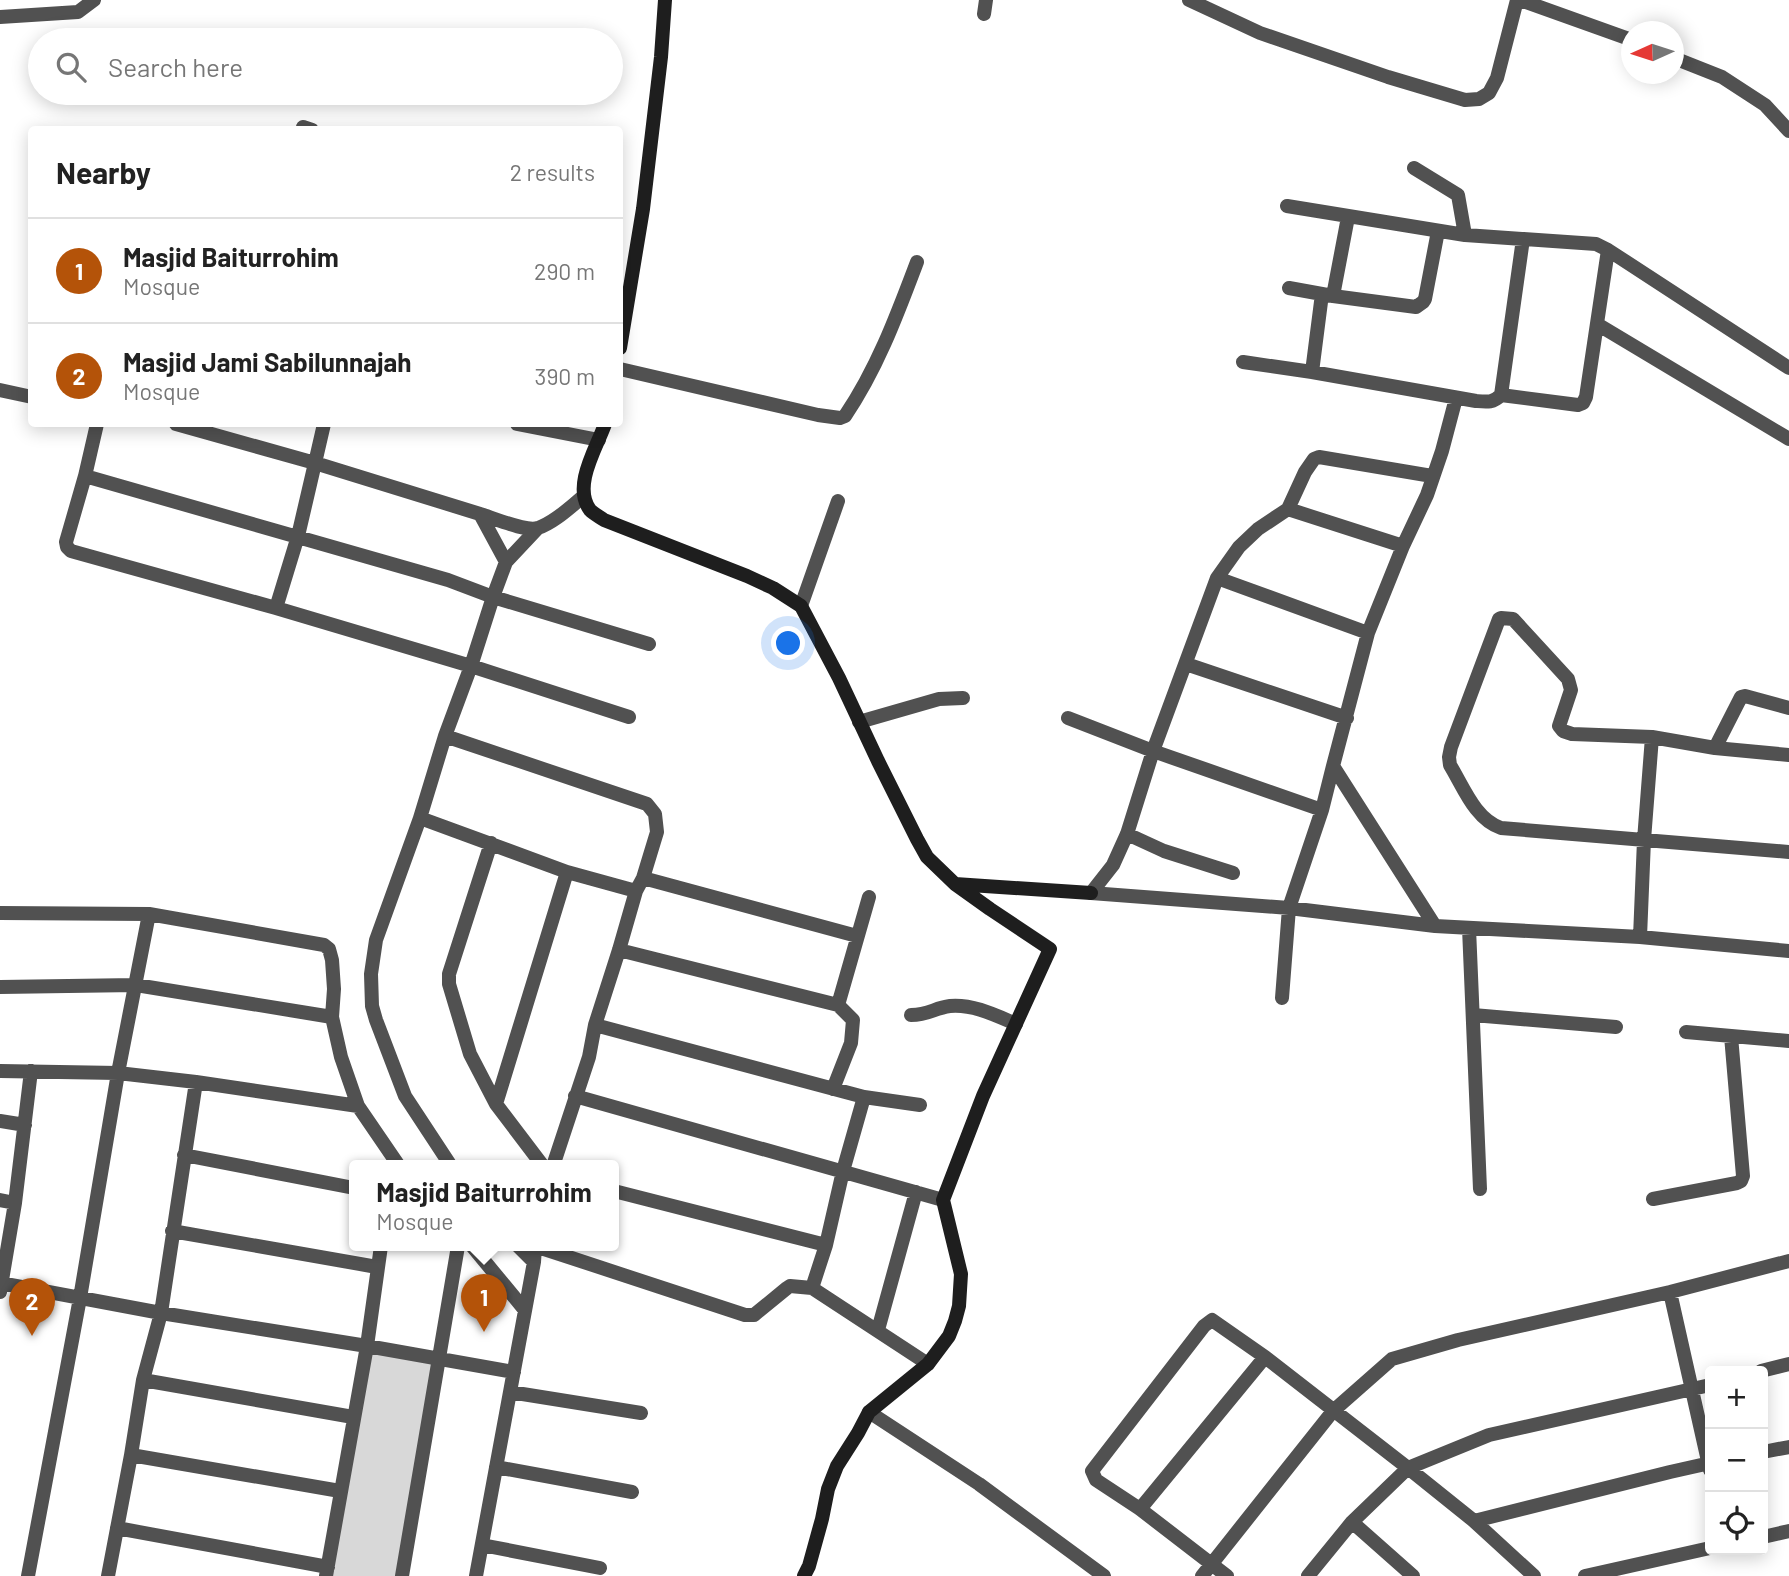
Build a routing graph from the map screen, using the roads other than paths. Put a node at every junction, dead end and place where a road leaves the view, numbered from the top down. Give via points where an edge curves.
1 (94, 0) edge
2 (665, 0) edge
3 (1189, 0) edge
4 (1519, 0) edge
5 (0, 17) edge
6 (1621, 36) edge
7 (1684, 62) edge
8 (1789, 131) edge
9 (1414, 168) dead end
10 (1287, 206) dead end
11 (1348, 217) junction
12 (1438, 231) junction
13 (1465, 235) junction
14 (1523, 239) junction
15 (1608, 250) junction
16 (917, 262) dead end
17 (1289, 288) dead end
18 (1328, 295) junction
19 (1597, 324) junction
20 (623, 330) edge
21 (1243, 362) dead end
22 (1789, 368) edge
23 (623, 370) edge
24 (1312, 372) junction
25 (0, 390) edge
26 (1501, 395) junction
27 (28, 396) edge
28 (1456, 398) junction
29 (96, 427) edge
30 (187, 427) edge
31 (323, 427) edge
32 (532, 427) edge
33 (605, 427) edge
34 (1789, 439) edge
35 (599, 440) junction
36 (315, 463) junction
37 (85, 476) junction
38 (1432, 476) junction
39 (584, 496) junction
40 (838, 501) dead end
41 (1288, 509) junction
42 (480, 514) junction
43 (537, 528) junction
44 (298, 536) junction
45 (1403, 546) junction
46 (506, 562) junction
47 (1217, 578) junction
48 (493, 597) junction
49 (801, 606) junction
50 (276, 608) junction
51 (1368, 633) junction
52 (649, 644) dead end
53 (1186, 664) junction
54 (471, 666) junction
55 (963, 698) dead end
56 (1789, 708) edge
57 (629, 717) dead end
58 (1068, 718) dead end
59 (1347, 718) junction
60 (859, 722) junction
61 (445, 736) junction
62 (1652, 737) junction
63 (1715, 748) junction
64 (1153, 751) junction
65 (1789, 755) edge
66 (1333, 766) junction
67 (1322, 810) junction
68 (420, 818) junction
69 (1127, 834) junction
70 (1644, 840) junction
71 (491, 842) junction
72 (1789, 852) edge
73 (567, 872) junction
74 (1233, 873) dead end
75 (639, 884) junction
76 (955, 884) junction
77 (1091, 893) junction
78 (869, 897) dead end
79 (1289, 908) junction
80 (0, 913) edge
81 (149, 914) junction
82 (1435, 926) junction
83 (1469, 928) junction
84 (857, 936) junction
85 (1640, 937) junction
86 (619, 950) junction
87 (1789, 951) edge
88 (136, 985) junction
89 (0, 988) edge
90 (1282, 998) dead end
91 (838, 1005) junction
92 (911, 1015) dead end
93 (1473, 1015) junction
94 (332, 1017) junction
95 (1016, 1024) junction
96 (595, 1025) junction
97 (1616, 1027) dead end
98 (1686, 1032) dead end
99 (1731, 1036) junction
100 (1789, 1041) edge
101 (0, 1071) edge
102 (31, 1071) junction
103 (118, 1073) junction
104 (196, 1082) junction
105 (833, 1088) junction
106 (575, 1096) junction
107 (864, 1097) junction
108 (496, 1104) junction
109 (920, 1105) dead end
110 (358, 1106) junction
111 (0, 1121) edge
112 (25, 1125) junction
113 (184, 1155) junction
114 (395, 1160) edge
115 (447, 1160) edge
116 (538, 1160) edge
117 (555, 1160) edge
118 (843, 1171) junction
119 (349, 1187) edge
120 (1480, 1189) dead end
121 (619, 1192) edge
122 (916, 1192) junction
123 (1653, 1199) dead end
124 (0, 1200) edge
125 (943, 1200) junction
126 (15, 1203) junction
127 (172, 1231) junction
128 (826, 1245) junction
129 (380, 1251) edge
130 (457, 1251) edge
131 (476, 1251) edge
132 (521, 1251) edge
133 (534, 1251) edge
134 (550, 1251) edge
135 (1789, 1261) edge
136 (377, 1267) junction
137 (532, 1268) junction
138 (1, 1286) edge
139 (812, 1288) junction
140 (1670, 1292) junction
141 (80, 1298) junction
142 (524, 1306) junction
143 (161, 1312) junction
144 (878, 1330) junction
145 (367, 1346) junction
146 (1265, 1357) junction
147 (440, 1359) junction
148 (928, 1364) junction
149 (1789, 1364) edge
150 (1768, 1369) edge
151 (514, 1372) junction
152 (143, 1380) junction
153 (1705, 1387) edge
154 (1691, 1391) junction
155 (510, 1392) junction
156 (1333, 1411) junction
157 (869, 1412) junction
158 (641, 1413) dead end
159 (353, 1417) junction
160 (1705, 1446) edge
161 (1789, 1447) edge
162 (1768, 1451) edge
163 (131, 1455) junction
164 (496, 1467) junction
165 (1705, 1467) edge
166 (1408, 1468) junction
167 (340, 1491) junction
168 (632, 1492) dead end
169 (1140, 1509) junction
170 (1474, 1521) junction
171 (1352, 1522) junction
172 (117, 1528) junction
173 (1789, 1531) edge
174 (1768, 1535) edge
175 (482, 1545) junction
176 (1705, 1549) edge
177 (1212, 1564) junction
178 (600, 1568) dead end
179 (327, 1571) edge
180 (28, 1576) edge
181 (108, 1576) edge
182 (402, 1576) edge
183 (476, 1576) edge
184 (804, 1576) edge
185 (1104, 1576) edge
186 (1202, 1576) edge
187 (1227, 1576) edge
188 (1308, 1576) edge
189 (1413, 1576) edge
190 (1534, 1576) edge
191 (1585, 1576) edge

1 - 5 street via 78,12
2 - 20 street via 643,209
3 - 4 street via 1260,33 1465,100 1489,93
4 - 6 street
7 - 8 street via 1722,77 1765,105
9 - 13 street via 1458,195
10 - 11 street
11 - 12 street
11 - 18 street
12 - 13 street
12 - 18 street via 1420,305 1412,308
13 - 14 street
14 - 15 street via 1596,244
14 - 26 street
15 - 19 street
15 - 22 street
16 - 23 street via 873,370 840,418
17 - 18 street
18 - 24 street
19 - 26 street via 1583,403
19 - 34 street
21 - 24 street
24 - 28 street
25 - 27 street
26 - 28 street via 1489,402
28 - 38 street
29 - 37 street
30 - 36 street
31 - 36 street
32 - 35 street
33 - 35 street
35 - 39 street via 585,478
36 - 42 street
36 - 44 street
37 - 44 street
37 - 50 street via 66,542 71,551
38 - 41 street via 1314,458
38 - 45 street
39 - 43 street
39 - 49 street via 590,509 604,520 747,576
40 - 49 street
41 - 45 street
41 - 47 street via 1238,547
42 - 43 street
42 - 46 street
43 - 46 street
44 - 48 street
44 - 50 street
45 - 51 street
46 - 48 street
47 - 51 street
47 - 53 street
48 - 52 street
48 - 54 street
49 - 60 street
50 - 54 street
51 - 59 street
53 - 59 street
53 - 64 street
54 - 57 street
54 - 61 street
55 - 60 street via 939,699
56 - 63 street via 1741,697
58 - 64 street
59 - 66 street
60 - 76 street via 927,857
61 - 68 street
61 - 75 street via 647,804 655,814 657,832
62 - 63 street
62 - 70 street
62 - 70 street via 1578,736 1563,731 1559,726 1571,690 1568,679 1505,617 1499,619 1449,757 1478,812 1493,825
63 - 65 street
64 - 67 street
64 - 69 street
66 - 67 street
66 - 82 street
67 - 79 street
68 - 71 street
68 - 115 street via 376,940 372,1006 405,1096
69 - 74 street
69 - 77 street via 1113,865
70 - 72 street
70 - 85 street
71 - 73 street
71 - 108 street via 449,984 470,1054
73 - 75 street
73 - 108 street
75 - 84 street
75 - 86 street
76 - 77 street
76 - 95 street via 1050,949
77 - 79 street
78 - 84 street
79 - 82 street
79 - 90 street
80 - 81 street
81 - 88 street
81 - 94 street via 324,945 331,960
82 - 83 street
83 - 85 street
83 - 93 street
84 - 91 street
85 - 87 street
86 - 91 street
86 - 96 street
88 - 89 street
88 - 94 street
88 - 103 street
91 - 105 street via 853,1020 851,1043
92 - 95 street via 961,1006
93 - 97 street
93 - 120 street
94 - 110 street
95 - 125 street
96 - 105 street
96 - 106 street
98 - 99 street
99 - 100 street
99 - 123 street via 1743,1177 1737,1183
101 - 102 street
102 - 103 street
102 - 112 street
103 - 104 street
103 - 141 street
104 - 110 street
104 - 113 street
105 - 107 street
106 - 117 street
106 - 118 street
107 - 109 street
107 - 118 street
108 - 116 street
110 - 114 street
111 - 112 street
112 - 126 street
113 - 119 street
113 - 127 street
118 - 122 street
118 - 128 street
121 - 128 street
122 - 125 street
122 - 144 street
124 - 126 street
125 - 148 street via 961,1290 949,1336
126 - 138 street
127 - 136 street
127 - 143 street
128 - 139 street
129 - 136 street
130 - 147 street
131 - 142 street
132 - 137 street
133 - 137 street
134 - 139 street via 745,1315 754,1315 787,1287
135 - 140 street
136 - 145 street
137 - 142 street
138 - 141 street
139 - 144 street
140 - 154 street
140 - 156 street via 1397,1357
141 - 143 street
141 - 180 street
142 - 151 street
143 - 145 street
143 - 152 street
144 - 148 street
145 - 147 street
145 - 159 street
146 - 156 street
146 - 169 street
146 - 169 street via 1213,1321 1204,1326 1092,1468 1096,1480
147 - 151 street
147 - 182 street
148 - 157 street
149 - 150 street
151 - 155 street
152 - 159 street
152 - 163 street
153 - 154 street
154 - 160 street
154 - 166 street via 1489,1436
155 - 158 street
155 - 164 street
156 - 166 street
156 - 177 street
157 - 184 street via 837,1466
157 - 185 street via 979,1484
159 - 167 street
161 - 162 street
163 - 167 street
163 - 172 street
164 - 168 street
164 - 175 street
165 - 170 street
166 - 170 street
166 - 171 street
167 - 179 street
169 - 177 street
170 - 190 street
171 - 188 street
171 - 189 street
172 - 179 street
172 - 181 street
173 - 174 street
175 - 178 street
175 - 183 street
176 - 191 street
177 - 186 street
177 - 187 street

